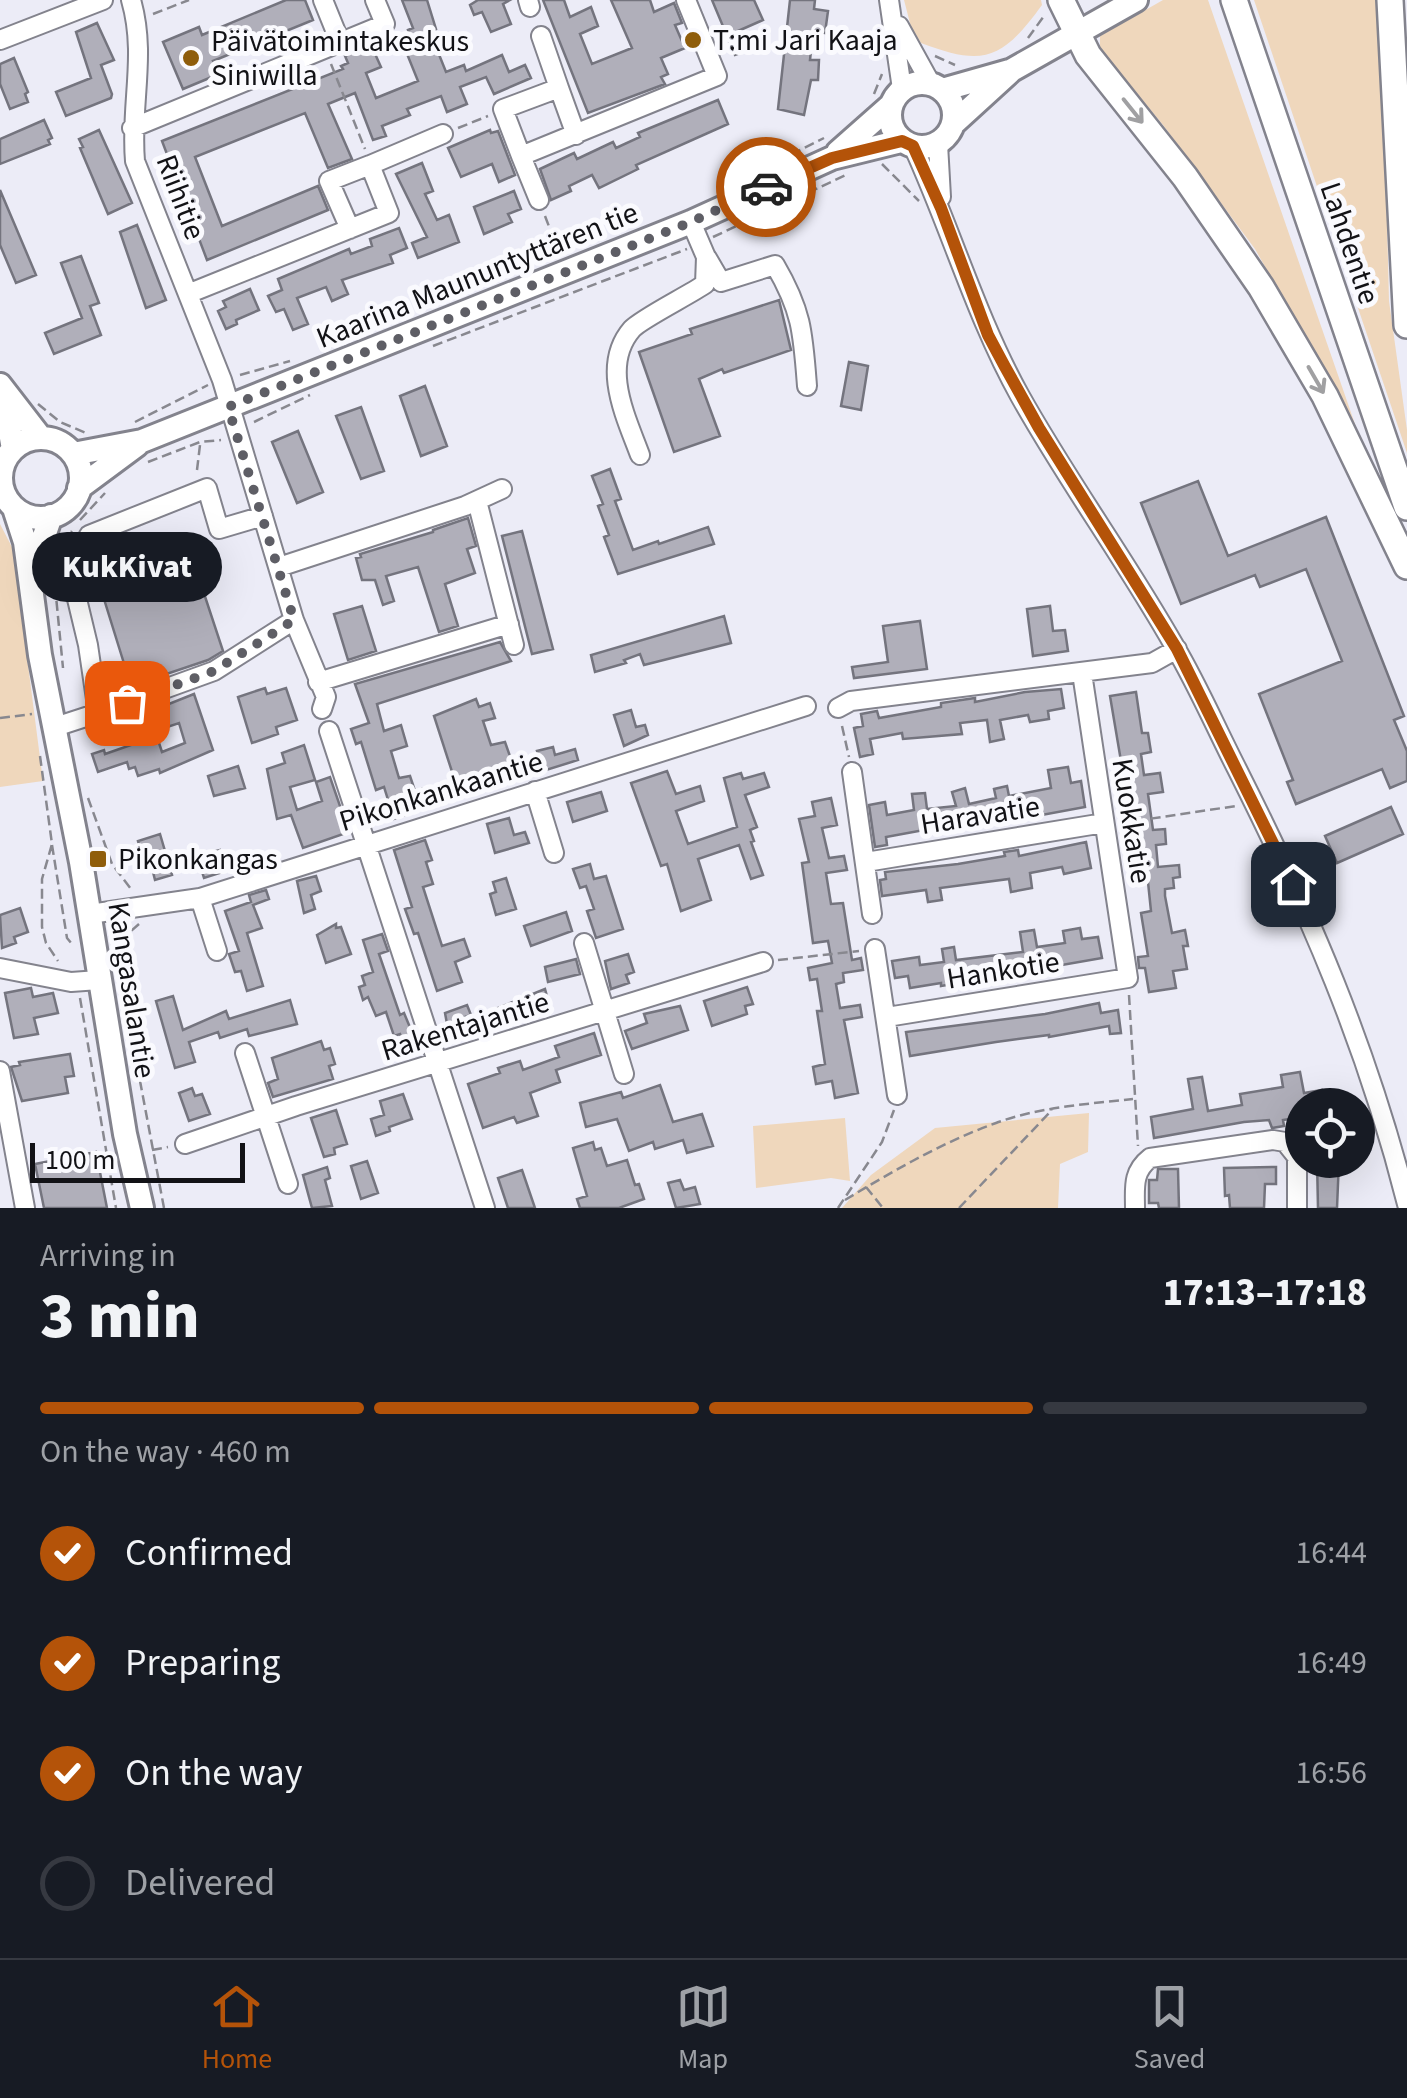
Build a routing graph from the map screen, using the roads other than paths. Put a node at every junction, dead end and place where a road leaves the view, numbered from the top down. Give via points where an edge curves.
1 (103, 0) edge
2 (131, 0) edge
3 (322, 0) edge
4 (375, 0) edge
5 (686, 0) edge
6 (1136, 0) edge
7 (1234, 0) edge
8 (1390, 0) edge
9 (1062, 3) edge
10 (891, 8) edge
11 (1076, 33) junction
12 (541, 36) dead end
13 (0, 40) edge
14 (332, 45) junction
15 (908, 59) junction
16 (1012, 70) junction
17 (936, 87) junction
18 (560, 88) junction
19 (887, 99) junction
20 (953, 124) junction
21 (132, 128) junction
22 (443, 134) road end
23 (576, 135) junction
24 (907, 144) junction
25 (938, 144) junction
26 (829, 147) junction
27 (521, 156) junction
28 (370, 165) junction
29 (539, 200) road end
30 (941, 208) junction
31 (350, 229) junction
32 (699, 241) junction
33 (190, 293) junction
34 (1407, 325) edge
35 (0, 384) edge
36 (807, 386) dead end
37 (228, 407) junction
38 (0, 409) edge
39 (41, 438) junction
40 (140, 443) junction
41 (13, 449) junction
42 (72, 454) junction
43 (640, 454) dead end
44 (79, 488) junction
45 (502, 489) dead end
46 (476, 501) junction
47 (1407, 507) edge
48 (14, 508) junction
49 (51, 516) junction
50 (263, 516) junction
51 (278, 566) junction
52 (1407, 566) edge
53 (34, 603) junction
54 (294, 620) junction
55 (509, 624) junction
56 (514, 645) dead end
57 (1177, 649) junction
58 (1082, 673) junction
59 (318, 682) junction
60 (806, 706) dead end
61 (838, 708) road end
62 (322, 709) dead end
63 (98, 714) junction
64 (55, 727) junction
65 (330, 731) dead end
66 (852, 772) road end
67 (536, 791) junction
68 (1104, 823) junction
69 (367, 843) junction
70 (554, 853) dead end
71 (866, 862) junction
72 (200, 898) junction
73 (90, 914) junction
74 (872, 914) dead end
75 (584, 943) dead end
76 (875, 949) road end
77 (217, 951) dead end
78 (763, 962) road end
79 (0, 968) edge
80 (1128, 978) joint
81 (99, 980) junction
82 (604, 1012) junction
83 (887, 1017) junction
84 (245, 1053) dead end
85 (437, 1063) junction
86 (0, 1072) edge
87 (624, 1074) dead end
88 (898, 1095) road end
89 (266, 1116) junction
90 (185, 1144) dead end
91 (288, 1184) dead end
92 (1407, 1204) edge
93 (25, 1208) edge
94 (142, 1208) edge
95 (484, 1208) edge
96 (1135, 1208) edge
97 (1297, 1208) edge

1 - 13 street
2 - 21 street, Riihitie via 140,46
3 - 14 street
4 - 14 street via 384,24
5 - 23 street via 717,76
6 - 11 main road
7 - 47 highway, Lahdentie
8 - 34 highway
9 - 11 highway
10 - 15 street
11 - 16 main road
11 -> 52 highway via 1261,287 1334,414
12 - 18 street
14 - 21 street
15 - 17 street
15 - 19 street
16 - 17 main road
16 - 20 main road
17 - 19 main road via 921,82
17 - 20 main road via 953,105
18 - 23 street
18 - 27 street via 503,109
19 - 24 main road via 890,125
19 - 26 main road, Kaarina Maununtyttären tie
20 - 25 main road
21 - 33 street, Riihitie via 135,161
22 - 28 street
23 - 27 street
24 - 25 main road
24 - 26 main road, Kaarina Maununtyttären tie
24 - 30 street
25 - 30 street
26 - 32 main road, Kaarina Maununtyttären tie
27 - 29 street
28 - 31 street via 389,213
28 - 31 street via 329,181
30 - 57 street via 988,335 1020,395
31 - 33 street
32 - 36 street via 721,282 775,265 795,299
32 - 37 main road, Kaarina Maununtyttären tie
32 - 43 street via 705,284 632,328 618,358 618,394
33 - 37 street, Riihitie
35 - 39 main road
37 - 40 main road, Kaarina Maununtyttären tie
37 - 50 street, Riihitie
38 - 41 main road
39 - 41 main road
39 - 42 main road
40 - 42 main road, Kaarina Maununtyttären tie
40 - 44 main road, Kaarina Maununtyttären tie
41 - 48 main road via 1,479
42 - 44 main road
44 - 49 main road via 69,506
45 - 46 street
46 - 51 street
46 - 55 street
48 - 49 main road
48 - 53 main road, Kangasalantie
49 - 53 main road, Kangasalantie
50 - 51 street, Riihitie
50 - 63 street via 219,529 206,488 89,534 71,574
51 - 54 street, Riihitie
53 - 64 main road, Kangasalantie
54 - 59 street, Riihitie
54 - 63 street via 214,671
55 - 56 street
55 - 59 street
57 - 58 street via 1152,664
57 - 92 street via 1320,942 1364,1056
58 - 61 street via 851,701
58 - 68 street, Kuokkatie
59 - 62 street, Riihitie via 326,697
60 - 67 street, Pikonkankaantie
63 - 64 street
64 - 73 main road, Kangasalantie
65 - 69 street
66 - 71 street
67 - 69 street, Pikonkankaantie
67 - 70 street
68 - 71 street, Haravatie
68 - 80 street, Kuokkatie
69 - 72 street, Pikonkankaantie
69 - 85 street
71 - 74 street
72 - 73 street, Pikonkankaantie
72 - 77 street
73 - 81 main road, Kangasalantie
75 - 82 street
76 - 83 street
78 - 82 street, Rakentajantie
79 - 81 street via 71,982
80 - 83 street, Hankotie
81 - 94 main road, Kangasalantie
82 - 85 street, Rakentajantie
82 - 87 street
83 - 88 street
84 - 89 street
85 - 89 street, Rakentajantie
85 - 95 street
86 - 93 street
89 - 90 street, Rakentajantie
89 - 91 street
96 - 97 street via 1135,1178 1150,1158 1273,1140 1285,1142 1297,1158

